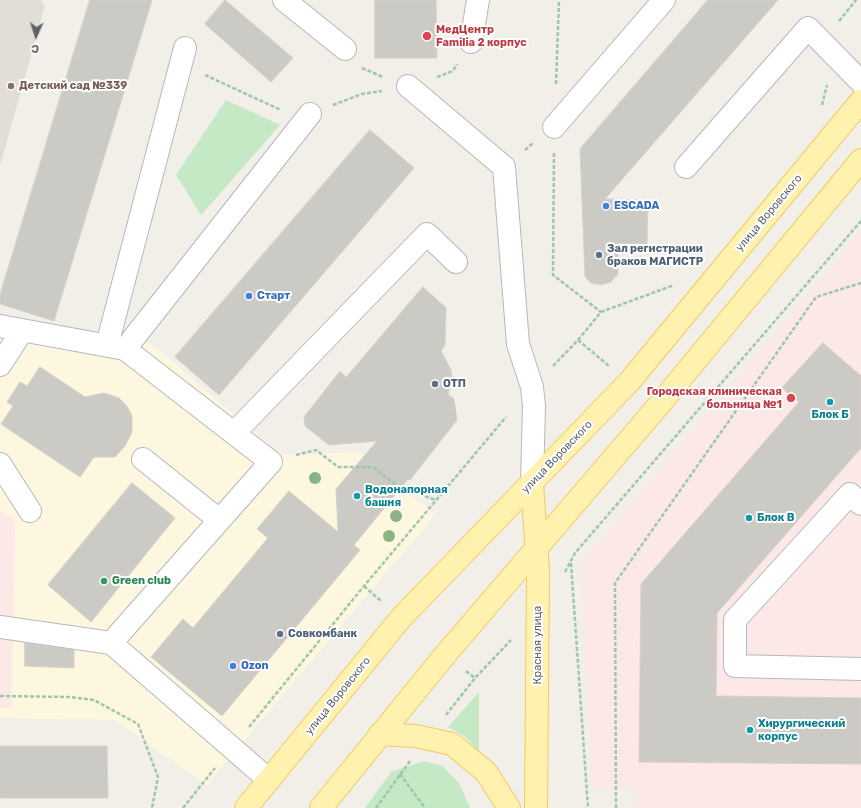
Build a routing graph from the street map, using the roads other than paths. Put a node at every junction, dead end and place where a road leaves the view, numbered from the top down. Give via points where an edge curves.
1 (284, 0) edge
2 (478, 0) edge
3 (664, 0) edge
4 (471, 42) road end
5 (344, 49) road end
6 (183, 56) road end
7 (861, 82) edge
8 (408, 86) road end
9 (861, 101) edge
10 (310, 114) road end
11 (554, 127) road end
12 (861, 160) edge
13 (686, 167) dead end
14 (456, 262) dead end
15 (0, 326) edge
16 (22, 331) junction
17 (116, 347) junction
18 (0, 365) edge
19 (234, 433) junction
20 (143, 459) dead end
21 (0, 464) edge
22 (532, 483) junction
23 (861, 504) edge
24 (30, 511) dead end
25 (219, 520) junction
26 (536, 550) junction
27 (0, 627) edge
28 (111, 643) junction
29 (861, 669) edge
30 (380, 734) junction
31 (269, 780) junction
32 (246, 808) edge
33 (321, 808) edge
34 (509, 808) edge
35 (536, 808) edge

1 - 5 lane
2 - 4 lane
3 - 11 lane
6 - 17 lane
7 - 13 lane via 808,28
8 - 22 lane via 504,167 518,344 533,393
9 - 22 main road, улица Воровского via 629,382
10 - 17 lane
12 - 26 main road
14 - 19 lane via 427,234
15 - 16 lane
16 - 17 lane
16 - 18 lane
17 - 19 lane
19 - 25 lane via 271,462
20 - 25 lane
21 - 24 lane
22 - 26 main road, Красная улица
22 - 31 main road, улица Воровского via 401,618
23 - 29 lane via 850,494 735,620 735,666
25 - 28 lane
26 - 30 main road
26 - 35 main road, Красная улица
27 - 28 lane
28 - 31 lane
30 - 33 main road
30 - 34 main road via 416,736 452,744 486,772
31 - 32 main road, улица Воровского

